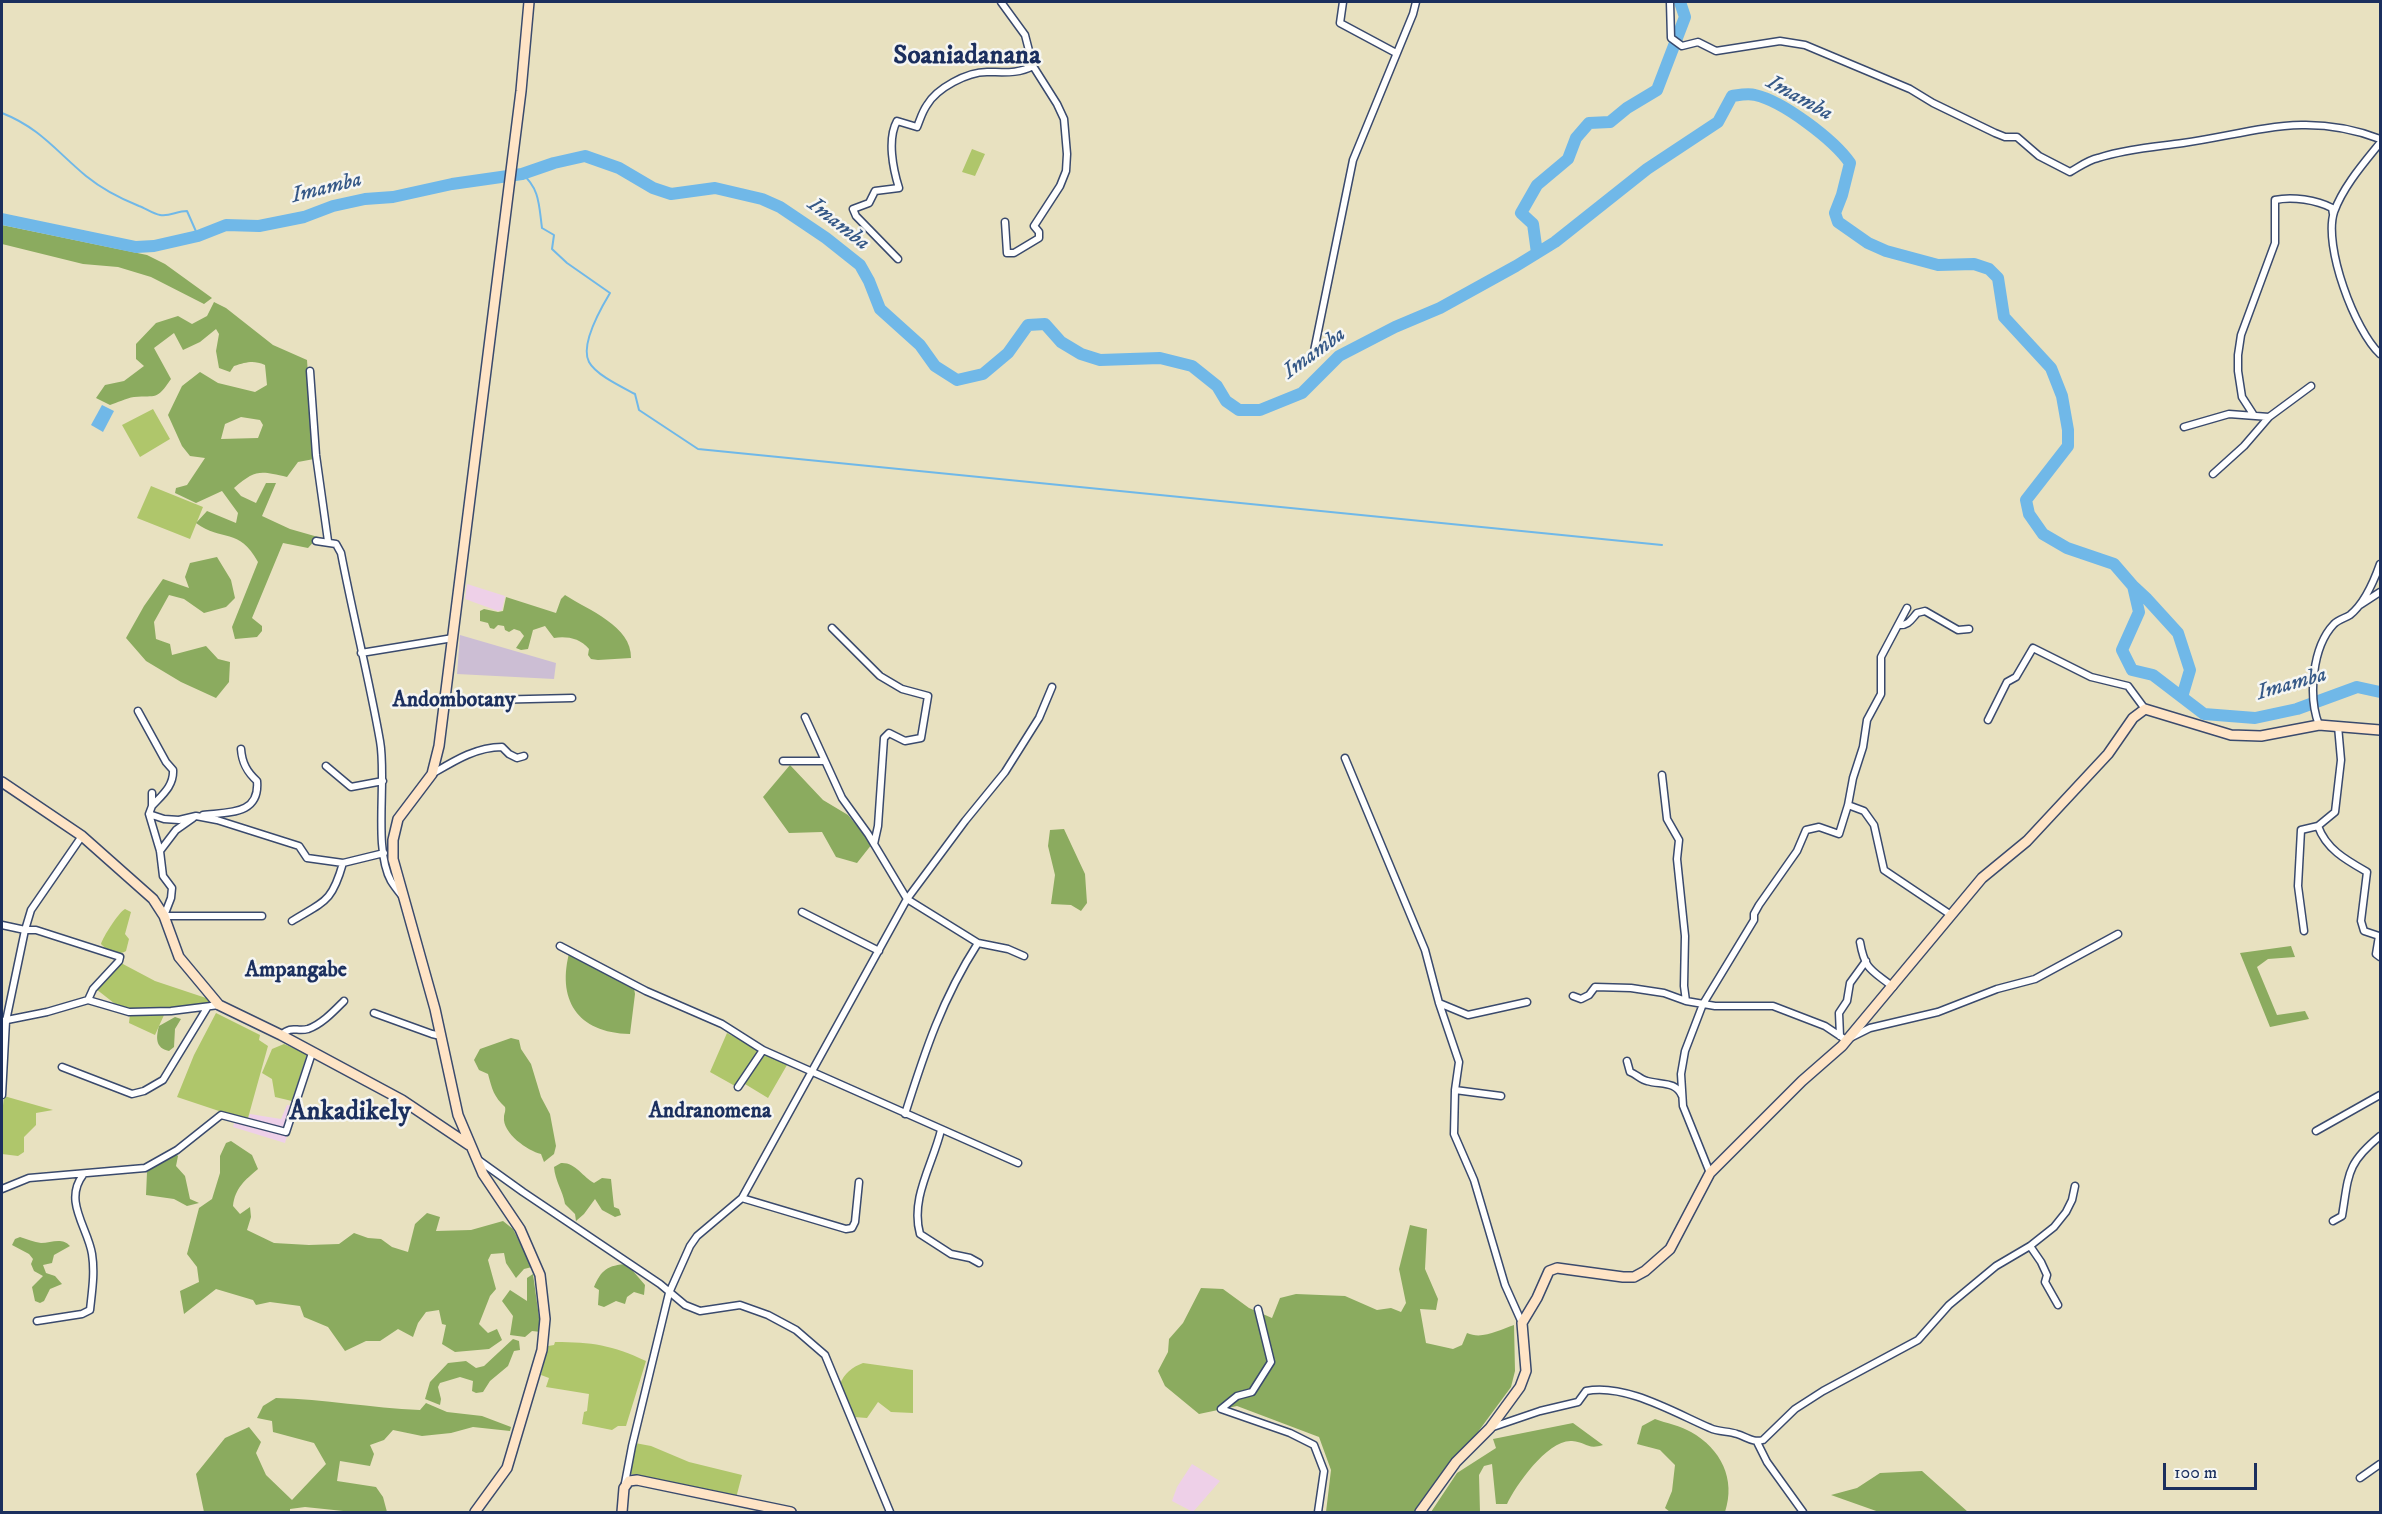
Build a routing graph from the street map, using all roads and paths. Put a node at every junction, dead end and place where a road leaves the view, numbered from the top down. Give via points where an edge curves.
1 (529, 2) edge
2 (1001, 2) edge
3 (1343, 2) edge
4 (1416, 2) edge
5 (1670, 2) edge
6 (1396, 53) junction
7 (1033, 66) junction
8 (2380, 141) edge
9 (2333, 214) junction
10 (1005, 222) dead end
11 (898, 260) dead end
12 (2380, 354) edge
13 (1313, 356) dead end
14 (310, 371) dead end
15 (2311, 386) dead end
16 (2253, 414) junction
17 (2269, 417) junction
18 (2184, 427) dead end
19 (2213, 474) dead end
20 (316, 541) dead end
21 (328, 541) junction
22 (2380, 564) edge
23 (2380, 592) edge
24 (2359, 605) junction
25 (1907, 608) dead end
26 (1898, 625) junction
27 (832, 628) dead end
28 (1969, 629) dead end
29 (453, 638) junction
30 (361, 653) junction
31 (1052, 687) dead end
32 (572, 698) dead end
33 (445, 701) junction
34 (2145, 709) junction
35 (138, 711) dead end
36 (805, 717) dead end
37 (1988, 720) dead end
38 (2319, 725) junction
39 (2338, 725) junction
40 (2380, 730) edge
41 (241, 749) dead end
42 (524, 756) dead end
43 (1345, 758) dead end
44 (783, 761) dead end
45 (825, 761) junction
46 (326, 766) dead end
47 (432, 774) junction
48 (1662, 775) dead end
49 (2, 782) edge
50 (383, 782) junction
51 (152, 793) dead end
52 (1848, 805) junction
53 (152, 806) junction
54 (149, 814) junction
55 (196, 816) junction
56 (2318, 826) junction
57 (82, 836) junction
58 (874, 844) junction
59 (160, 851) junction
60 (384, 854) junction
61 (343, 863) junction
62 (907, 899) junction
63 (405, 901) junction
64 (802, 912) dead end
65 (1951, 915) junction
66 (164, 916) junction
67 (262, 916) dead end
68 (292, 921) dead end
69 (2, 925) edge
70 (25, 930) junction
71 (2304, 931) dead end
72 (2118, 934) dead end
73 (1860, 942) dead end
74 (978, 943) junction
75 (560, 946) dead end
76 (879, 951) junction
77 (1023, 956) dead end
78 (2380, 957) edge
79 (1866, 961) junction
80 (1893, 987) junction
81 (1573, 996) dead end
82 (88, 1000) junction
83 (1686, 1000) junction
84 (344, 1001) dead end
85 (1527, 1002) dead end
86 (1439, 1003) junction
87 (1703, 1004) junction
88 (219, 1005) junction
89 (207, 1008) junction
90 (374, 1013) dead end
91 (4, 1021) edge
92 (281, 1035) junction
93 (441, 1036) junction
94 (1843, 1038) junction
95 (764, 1050) junction
96 (312, 1053) junction
97 (1627, 1061) dead end
98 (3, 1064) edge
99 (62, 1067) dead end
100 (812, 1072) junction
101 (738, 1087) dead end
102 (1455, 1090) junction
103 (2, 1095) edge
104 (2380, 1095) edge
105 (1502, 1096) dead end
106 (1683, 1100) junction
107 (905, 1114) junction
108 (941, 1130) junction
109 (2316, 1131) dead end
110 (2380, 1136) edge
111 (469, 1145) junction
112 (475, 1157) junction
113 (1017, 1163) dead end
114 (1710, 1173) junction
115 (83, 1175) junction
116 (859, 1182) dead end
117 (2075, 1186) dead end
118 (2, 1189) edge
119 (742, 1198) junction
120 (2333, 1221) dead end
121 (2030, 1246) junction
122 (979, 1263) dead end
123 (669, 1293) junction
124 (2058, 1305) dead end
125 (1258, 1309) dead end
126 (37, 1321) dead end
127 (1522, 1323) junction
128 (1490, 1428) junction
129 (1757, 1442) junction
130 (2380, 1464) edge
131 (2360, 1478) dead end
132 (624, 1488) junction
133 (475, 1512) edge
134 (622, 1512) edge
135 (791, 1512) edge
136 (890, 1512) edge
137 (1318, 1512) edge
138 (1420, 1512) edge
139 (1803, 1512) edge

1 - 29 street
2 - 7 street via 1025,35
3 - 6 street via 1340,23
4 - 6 street
5 - 8 street via 1671,38 1682,46 1698,42 1716,51 1780,41 1805,45 1910,89 1995,133 2017,137 2039,156 2070,172 2096,158 2258,128 2315,125 2355,130
6 - 13 street via 1353,160
7 - 10 street via 1064,119 1066,171 1034,226 1039,238 1007,253
7 - 11 street via 1023,71 984,71 958,79 931,99 917,127 897,121 892,148 899,188 875,191 869,203 853,209
8 - 9 street
9 - 12 street via 2339,278 2351,308
9 - 16 street via 2332,208 2324,204 2290,198 2276,200 2275,243 2241,335 2238,355 2242,397
14 - 21 street
15 - 17 street
16 - 17 street
16 - 18 street via 2229,414
17 - 19 street
20 - 21 street
21 - 30 street via 336,544 341,553
22 - 24 street
23 - 24 street
24 - 38 street via 2326,636 2313,669 2313,710
25 - 26 street
26 - 28 street via 1904,626 1917,613 1925,611 1958,630
26 - 52 street via 1881,657 1881,694 1867,720
27 - 58 street via 880,676 903,689 928,696 921,738 905,741 889,733 884,738
29 - 30 street
29 - 33 street
30 - 50 street via 381,743
31 - 62 street via 1039,718 1005,772
32 - 33 street
33 - 47 street
34 - 37 street via 2128,687 2091,677 2033,648 2016,676 2007,682
34 - 38 street via 2231,735 2261,736
34 - 65 street via 2133,718 2108,754 2035,833 1982,878
35 - 53 street via 173,770 169,788
36 - 45 street
38 - 39 street
39 - 40 street
39 - 56 street via 2341,760 2335,812
41 - 55 street via 242,761 257,781 255,802 248,807
42 - 47 street via 517,758 502,747 488,748 462,756
43 - 86 street via 1425,950
44 - 45 street
45 - 58 street via 842,798
46 - 50 street via 351,787
47 - 63 street via 402,812 393,840 393,859
48 - 83 street via 1668,819 1679,840
49 - 57 street
50 - 60 street
51 - 53 street
52 - 65 street via 1864,811 1874,825 1884,870
52 - 87 street via 1839,834 1819,827 1806,830
53 - 54 street
54 - 55 street via 179,820
54 - 59 street
55 - 59 street via 176,830
55 - 61 street via 299,846 307,858
56 - 71 street via 2301,830 2298,886
56 - 78 street via 2323,839 2342,858 2367,872 2361,921 2364,931 2379,936 2376,954
57 - 66 street via 153,898
57 - 70 street via 31,910
58 - 62 street
59 - 66 street via 163,876 172,888
60 - 61 street
60 - 63 street via 390,880
61 - 68 street via 336,887 327,900
62 - 74 street
62 - 76 street
63 - 93 street
64 - 76 street
65 - 80 street
66 - 67 street
66 - 88 street via 179,957
69 - 70 street
70 - 82 street via 36,930 120,957
70 - 91 street
72 - 94 street via 2035,979 1938,1012
73 - 79 street
74 - 77 street
74 - 107 street via 946,998
75 - 95 street via 646,991 722,1024
76 - 100 street
79 - 80 street via 1875,975
79 - 94 street via 1850,982 1847,1001 1839,1013
80 - 94 street
81 - 83 street via 1581,999 1595,987 1630,988
82 - 89 street via 129,1012
82 - 91 street
83 - 87 street
84 - 92 street via 310,1028 290,1028
85 - 86 street via 1468,1015
86 - 102 street via 1459,1062
87 - 94 street via 1773,1006 1825,1026
87 - 106 street via 1685,1051 1681,1074
88 - 89 street
88 - 92 street
89 - 99 street via 163,1080 144,1091 132,1094
90 - 93 street
91 - 98 street
92 - 96 street
93 - 111 street via 458,1115
94 - 114 street via 1842,1046
95 - 100 street
95 - 101 street
96 - 111 street via 402,1100
96 - 115 street via 286,1132 221,1115 177,1150 145,1168
97 - 106 street via 1630,1072 1644,1081 1672,1085
98 - 103 street
100 - 107 street
100 - 119 street
102 - 105 street
102 - 127 street via 1454,1134 1474,1180 1505,1285
104 - 109 street
106 - 114 street
107 - 108 street
108 - 113 street
108 - 122 street via 921,1191 917,1222 920,1234 951,1254
110 - 120 street via 2356,1159 2349,1173 2342,1216
111 - 112 street
112 - 123 street
112 - 133 street via 520,1229 540,1275 545,1319 542,1350 507,1468
114 - 127 street via 1670,1249 1653,1266 1623,1277 1557,1268 1549,1271
115 - 118 street via 29,1178
115 - 126 street via 78,1182 76,1214 89,1240 92,1257 90,1310
116 - 119 street via 855,1222 846,1229
117 - 121 street via 2066,1212
119 - 123 street via 697,1236
121 - 124 street via 2041,1262 2047,1275 2045,1282
121 - 129 street via 1996,1266 1948,1305 1918,1340 1812,1398
123 - 132 street
123 - 136 street via 700,1311 740,1305 768,1315 796,1330 825,1355
125 - 137 street via 1271,1362 1251,1392 1236,1396 1221,1409 1314,1445 1324,1471
127 - 128 street via 1526,1371 1520,1387
128 - 129 street via 1578,1402 1586,1391 1598,1388 1659,1405 1712,1430
128 - 138 street via 1456,1462
129 - 139 street
130 - 131 street
132 - 134 street
132 - 135 street via 629,1481 637,1480

